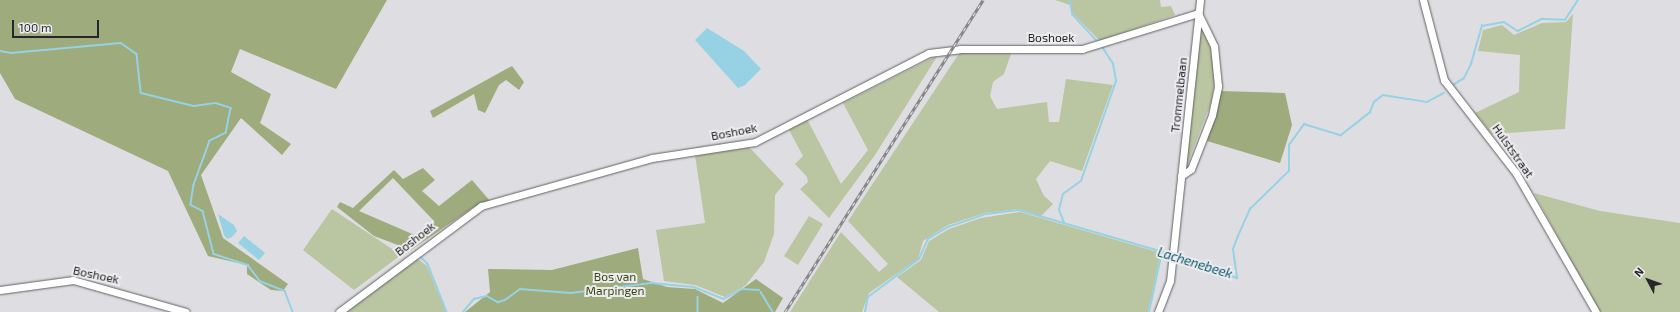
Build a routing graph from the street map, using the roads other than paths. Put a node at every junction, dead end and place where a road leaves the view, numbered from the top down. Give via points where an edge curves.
1 (1200, 0) edge
2 (1423, 0) edge
3 (1198, 13) junction
4 (1181, 177) junction
5 (0, 290) edge
6 (186, 312) edge
7 (339, 312) edge
8 (1158, 312) edge
9 (1596, 312) edge

1 - 3 street, Trommelbaan
2 - 9 street, Hulststraat via 1444,80 1516,173
3 - 4 street, Trommelbaan
3 - 4 street via 1214,46 1218,86 1212,115 1191,169
3 - 7 street, Boshoek via 1082,49 934,52 754,142 652,158 481,206
4 - 8 street, Trommelbaan via 1170,281
5 - 6 street, Boshoek via 73,280

